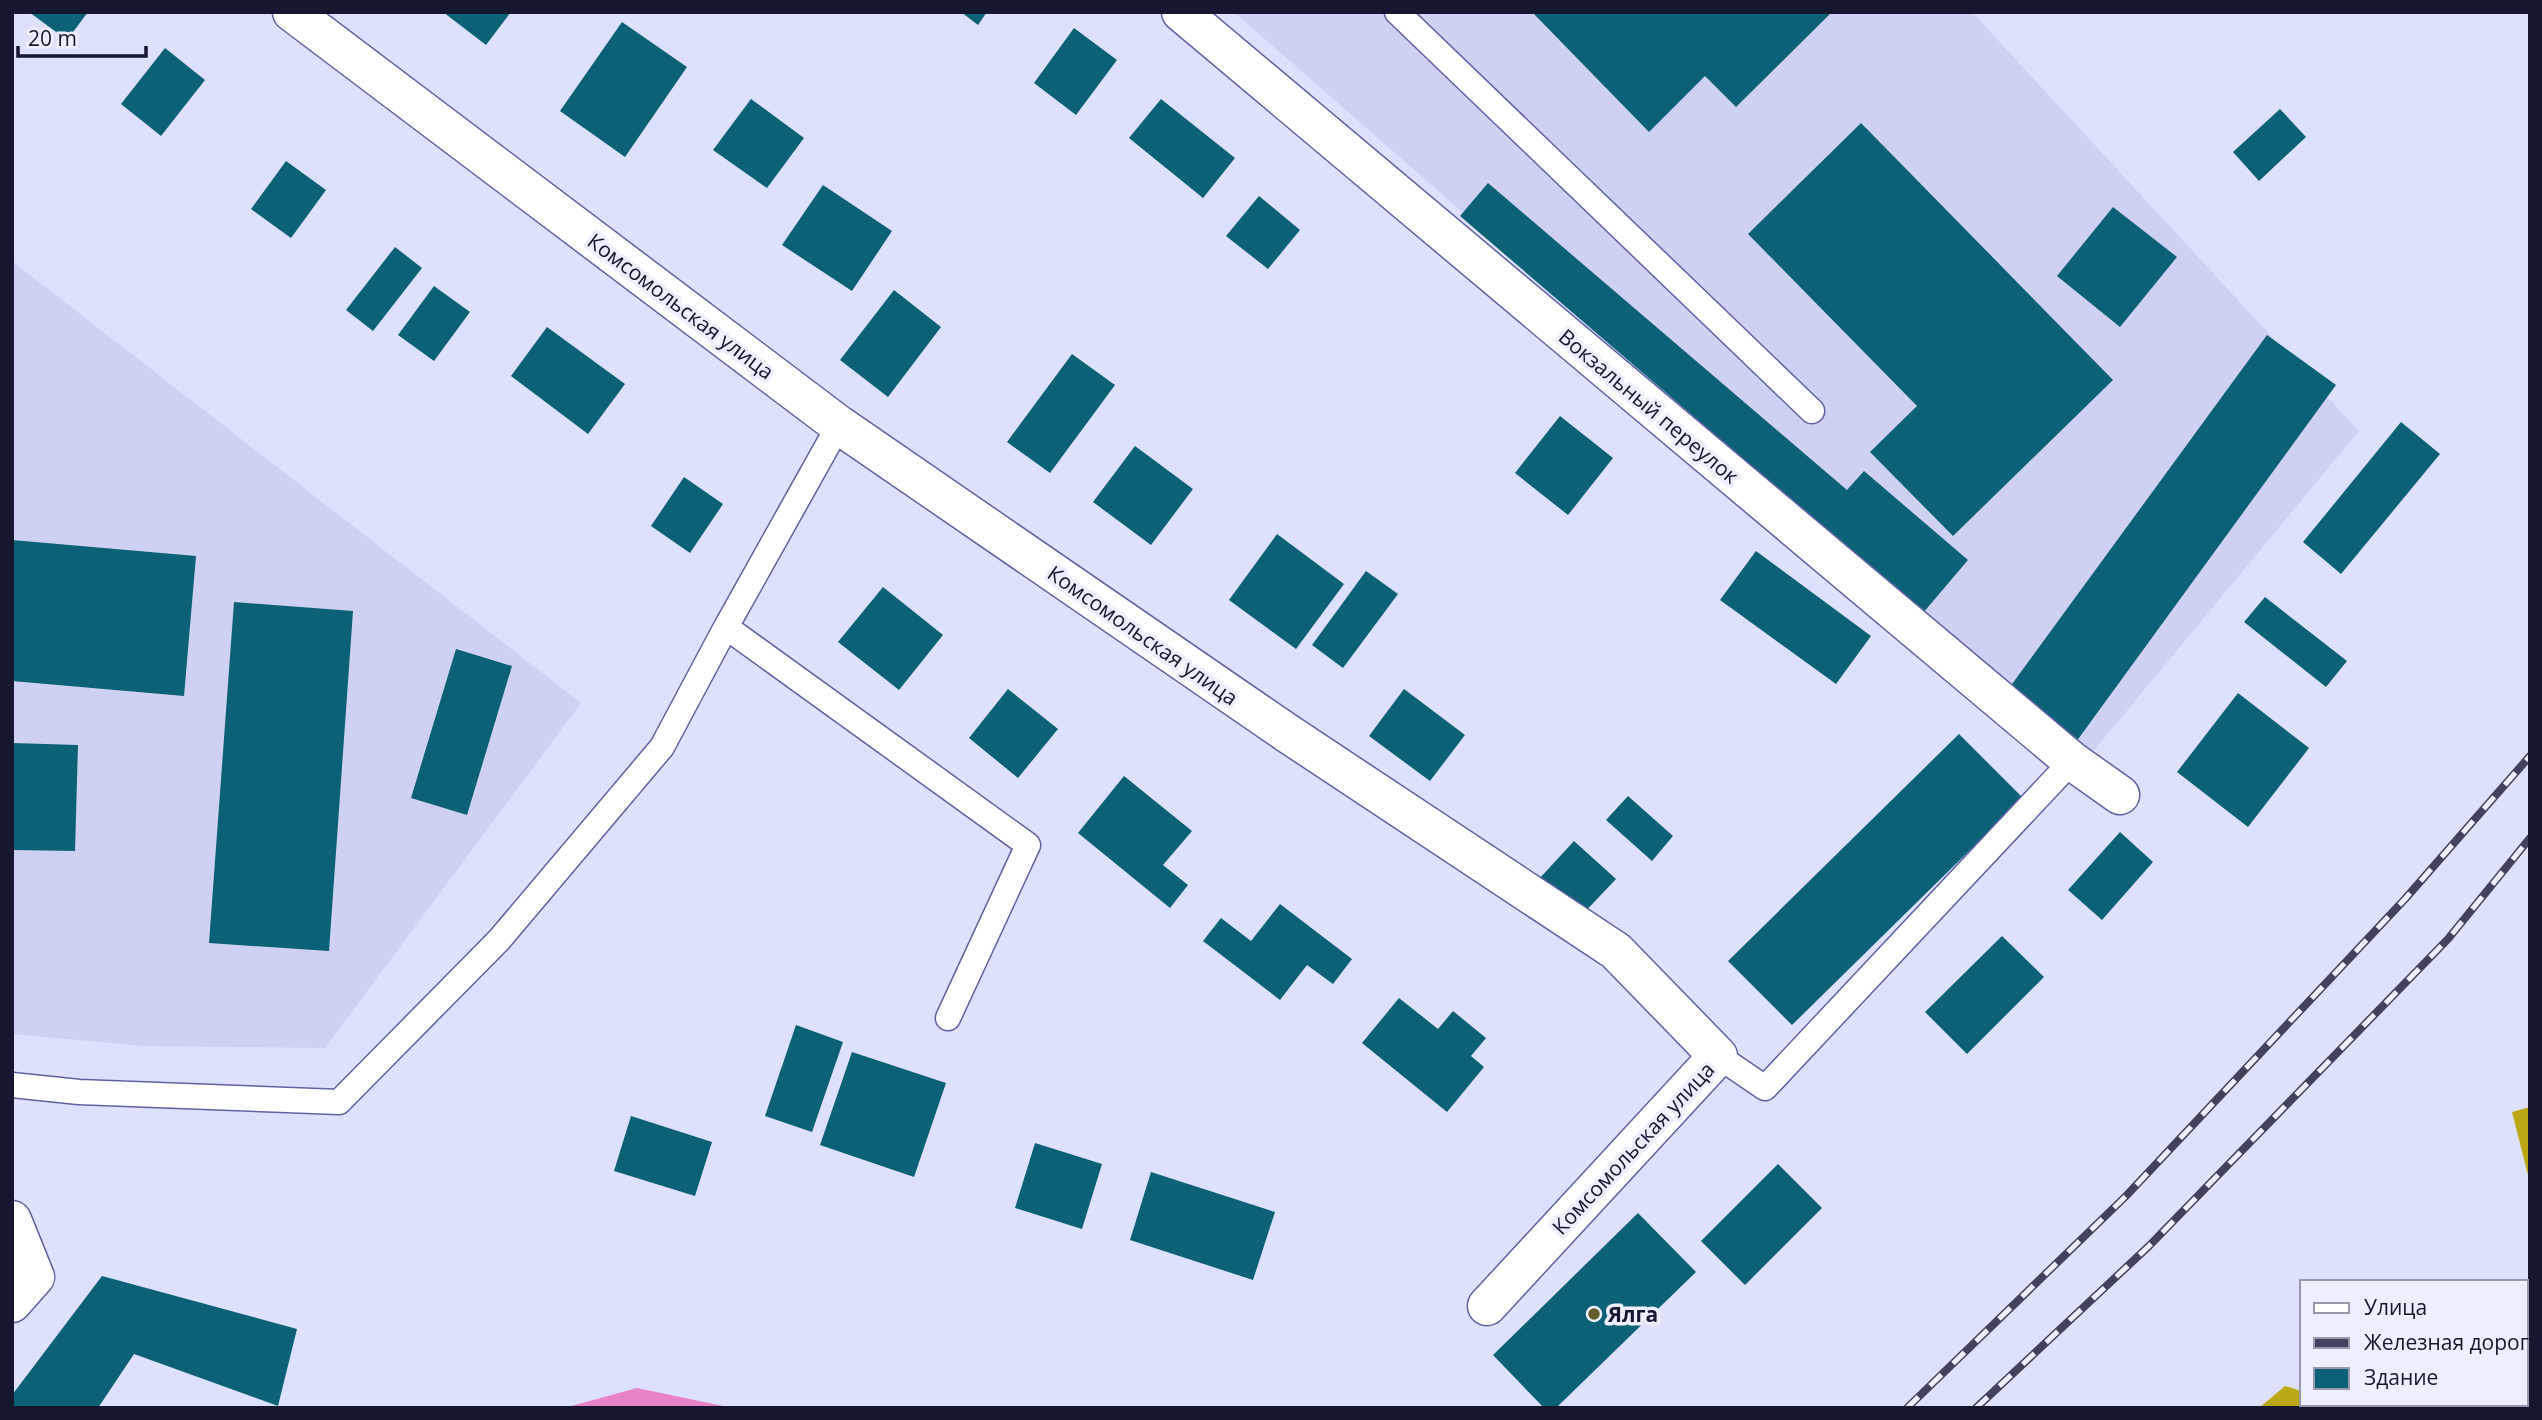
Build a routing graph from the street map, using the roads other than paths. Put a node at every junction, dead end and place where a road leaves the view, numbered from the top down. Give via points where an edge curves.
1 (292, 12) edge
2 (1181, 12) edge
3 (1396, 12) edge
4 (1812, 411) dead end
5 (839, 425) junction
6 (726, 627) junction
7 (2072, 761) junction
8 (2120, 795) dead end
9 (948, 1018) dead end
10 (1718, 1056) junction
11 (12, 1085) edge
12 (12, 1220) edge
13 (12, 1303) edge
14 (1487, 1306) dead end

1 - 5 street, Комсомольская улица
2 - 7 street, Вокзальный переулок
3 - 4 lane
5 - 6 lane
5 - 10 street, Комсомольская улица via 1287,733 1616,951
6 - 9 lane via 1028,845
6 - 11 lane via 662,747 499,940 339,1102 79,1092
7 - 8 street, Вокзальный переулок
7 - 10 lane via 1765,1088
10 - 14 street, Комсомольская улица
12 - 13 street via 35,1277

